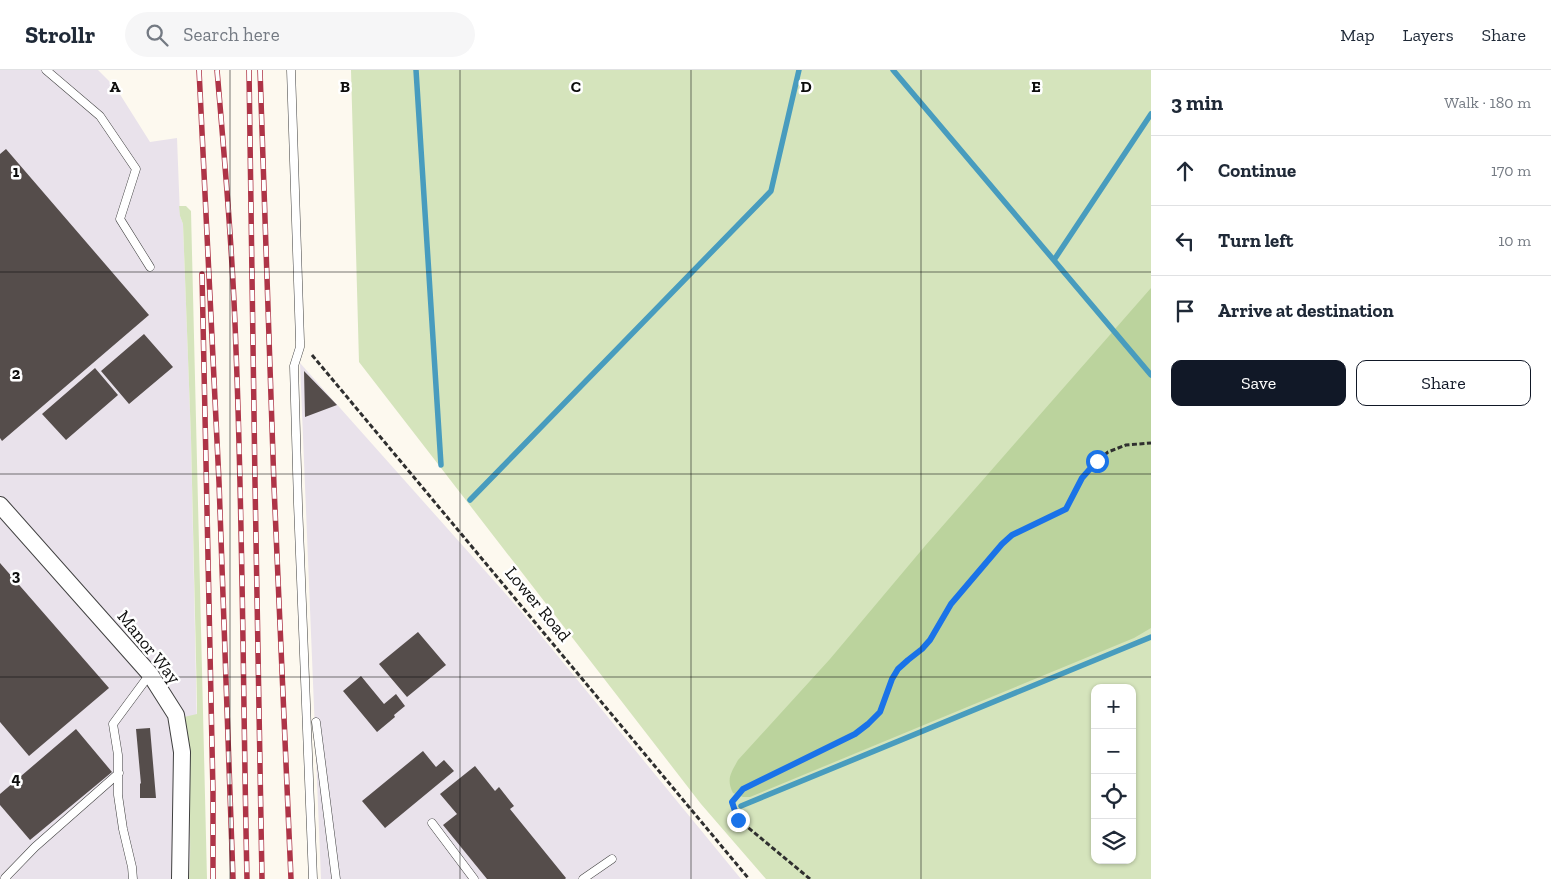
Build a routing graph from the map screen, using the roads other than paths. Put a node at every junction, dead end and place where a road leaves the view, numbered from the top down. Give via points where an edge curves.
1 (46, 70) edge
2 (291, 70) edge
3 (150, 267) dead end
4 (0, 505) edge
5 (150, 674) junction
6 (316, 722) dead end
7 (119, 773) junction
8 (432, 823) dead end
9 (612, 859) dead end
10 (6, 879) edge
11 (133, 879) edge
12 (180, 879) edge
13 (313, 879) edge
14 (336, 879) edge
15 (474, 879) edge
16 (583, 879) edge

1 - 3 lane via 100,116 136,169 120,219
2 - 13 lane via 300,341 294,366
4 - 5 street, Manor Way
5 - 7 lane via 113,724
5 - 12 street, Manor Way via 176,715 182,752
6 - 14 lane
7 - 10 lane via 35,847
7 - 11 lane via 123,829
8 - 15 lane
9 - 16 lane

